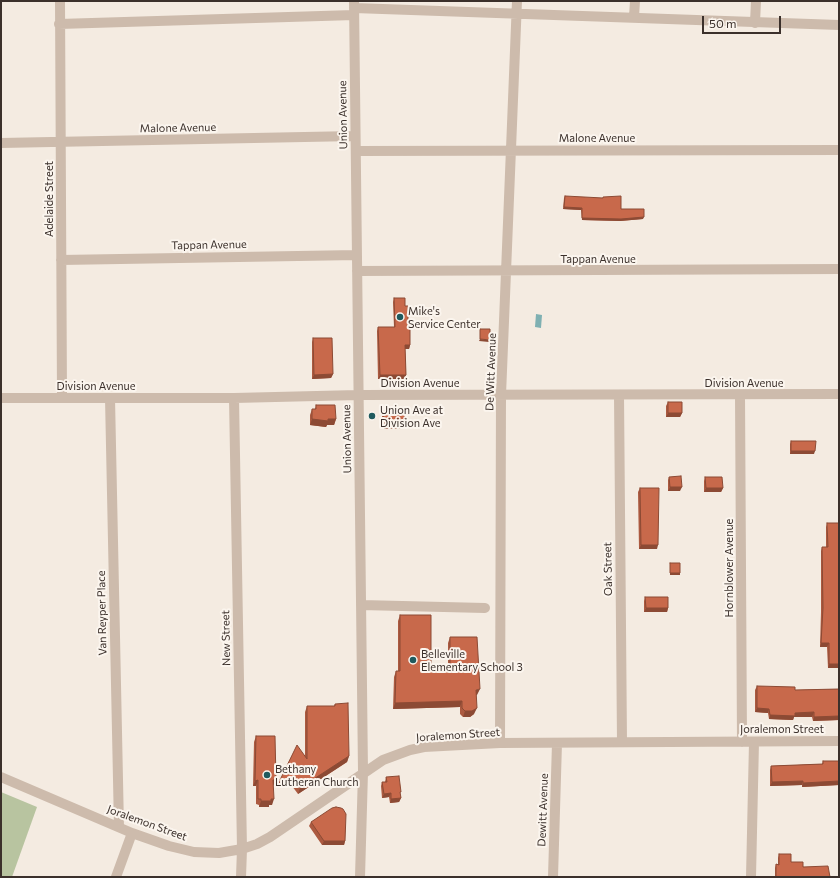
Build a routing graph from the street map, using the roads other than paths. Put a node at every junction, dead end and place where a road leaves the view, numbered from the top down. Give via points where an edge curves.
1 (60, 1) edge
2 (517, 1) edge
3 (635, 1) edge
4 (756, 1) edge
5 (354, 8) edge
6 (516, 14) junction
7 (634, 17) junction
8 (755, 23) junction
9 (59, 24) junction
10 (839, 25) edge
11 (355, 136) junction
12 (61, 142) junction
13 (1, 143) edge
14 (511, 150) junction
15 (839, 150) edge
16 (356, 151) junction
17 (357, 255) junction
18 (61, 260) junction
19 (839, 269) edge
20 (357, 271) junction
21 (506, 272) junction
22 (839, 394) edge
23 (358, 395) junction
24 (501, 395) junction
25 (619, 395) junction
26 (740, 395) junction
27 (62, 397) junction
28 (1, 398) edge
29 (110, 398) junction
30 (234, 398) junction
31 (361, 605) junction
32 (485, 608) dead end
33 (839, 741) edge
34 (622, 742) junction
35 (742, 742) junction
36 (754, 742) junction
37 (557, 743) junction
38 (500, 744) junction
39 (364, 772) junction
40 (1, 777) edge
41 (119, 827) junction
42 (132, 833) junction
43 (242, 848) junction
44 (116, 877) edge
45 (242, 877) edge
46 (360, 877) edge
47 (553, 877) edge
48 (751, 877) edge

1 - 9 street, Adelaide Street
2 - 6 street, De Witt Avenue
3 - 7 street
4 - 8 street
5 - 6 street
5 - 9 street
5 - 11 street, Union Avenue
6 - 7 street
6 - 14 street, De Witt Avenue
7 - 8 street
8 - 10 street
9 - 12 street, Adelaide Street
11 - 12 street, Malone Avenue
11 - 16 street, Union Avenue
12 - 13 street, Malone Avenue
12 - 18 street, Adelaide Street
14 - 15 street, Malone Avenue
14 - 16 street, Malone Avenue
14 - 21 street, De Witt Avenue
16 - 17 street, Union Avenue
17 - 18 street, Tappan Avenue
17 - 20 street, Union Avenue
18 - 27 street, Adelaide Street
19 - 21 street, Tappan Avenue
20 - 21 street, Tappan Avenue
20 - 23 street, Union Avenue
21 - 24 street, De Witt Avenue
22 - 26 street, Division Avenue
23 - 24 street, Division Avenue
23 - 30 street, Division Avenue
23 - 31 street, Union Avenue
24 - 25 street, Division Avenue
24 - 38 street, De Witt Avenue
25 - 26 street, Division Avenue
25 - 34 street, Oak Street
26 - 35 street, Hornblower Avenue
27 - 28 street, Division Avenue
27 - 29 street, Division Avenue
29 - 30 street, Division Avenue
29 - 41 street, Van Reyper Place
30 - 43 street, New Street
31 - 32 street
31 - 39 street, Union Avenue
33 - 36 street, Joralemon Street
34 - 35 street, Joralemon Street
34 - 37 street, Joralemon Street
35 - 36 street, Joralemon Street
36 - 48 street
37 - 38 street, Joralemon Street
37 - 47 street, Dewitt Avenue
38 - 39 street, Joralemon Street via 424,747 394,755
39 - 43 street, Joralemon Street via 270,837
39 - 46 street, Union Avenue
40 - 41 street, Joralemon Street
41 - 42 street, Joralemon Street
42 - 43 street, Joralemon Street via 194,852 219,853
42 - 44 street
43 - 45 street, New Street

